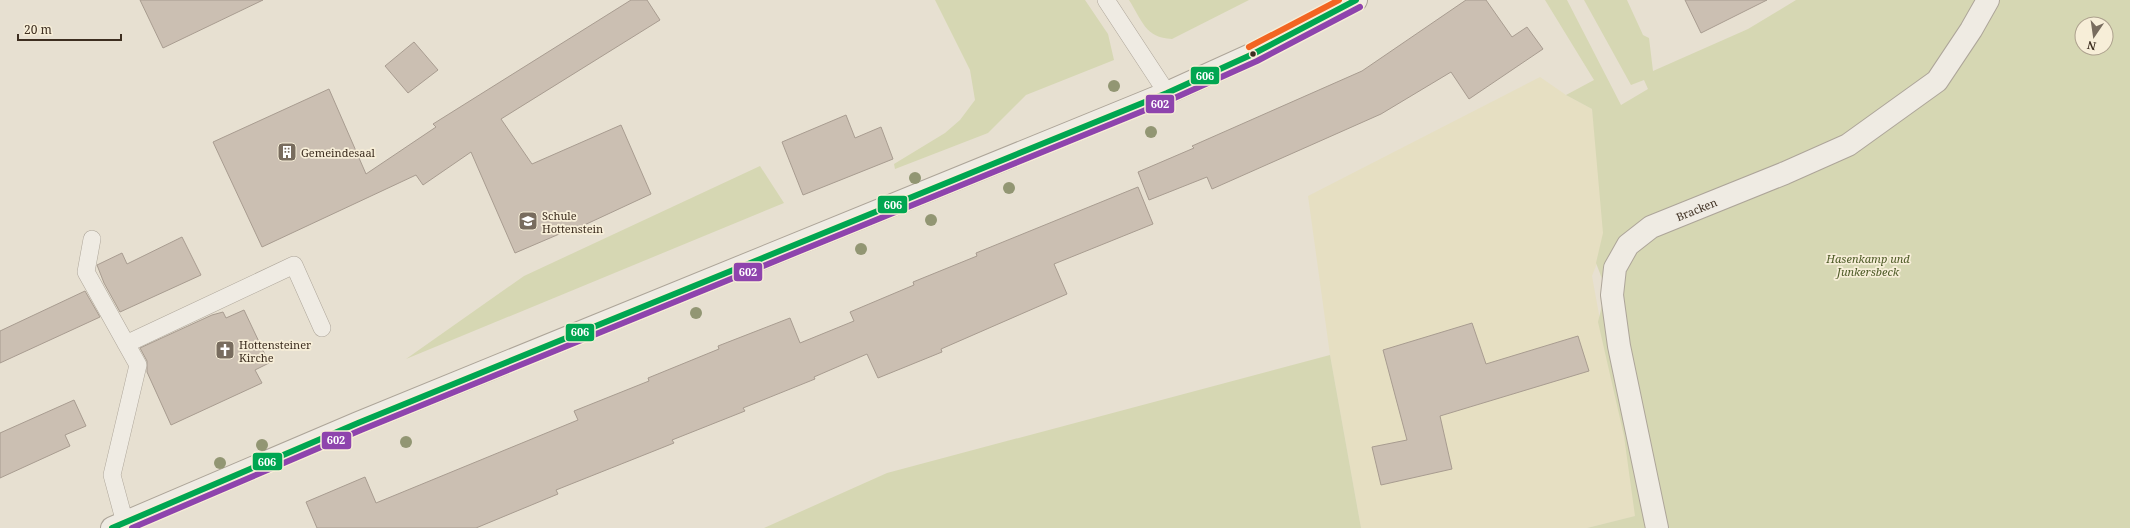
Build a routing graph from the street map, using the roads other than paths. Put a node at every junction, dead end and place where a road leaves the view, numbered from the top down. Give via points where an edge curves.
1 (1106, 0) edge
2 (1356, 0) edge
3 (1988, 0) edge
4 (1167, 93) junction
5 (92, 239) dead end
6 (322, 328) dead end
7 (126, 344) junction
8 (119, 525) edge
9 (1657, 528) edge

1 - 4 lane
2 - 4 street via 1253,54
3 - 9 street, Bracken via 1937,81 1848,145 1651,227 1628,245 1615,268 1612,295 1619,346
4 - 8 street via 358,423
5 - 7 lane via 86,272
6 - 7 lane via 294,265
7 - 8 lane via 138,365 112,475

